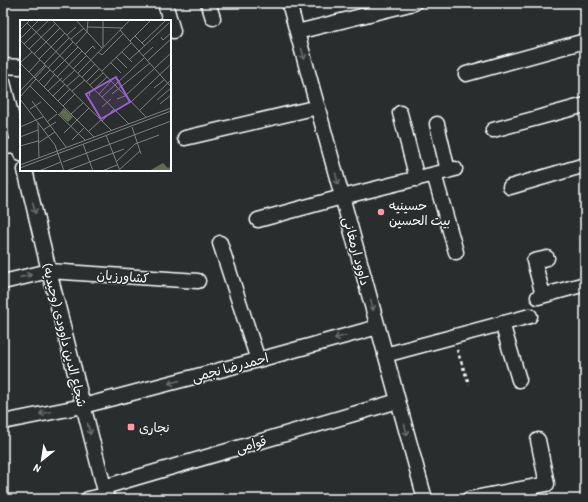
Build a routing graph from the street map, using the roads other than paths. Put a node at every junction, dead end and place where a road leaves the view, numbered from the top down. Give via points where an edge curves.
1 (165, 3) edge
2 (208, 3) edge
3 (289, 3) edge
4 (404, 4) edge
5 (213, 18) dead end
6 (170, 20) edge
7 (171, 24) edge
8 (173, 31) dead end
9 (297, 32) junction
10 (585, 41) edge
11 (3, 66) edge
12 (20, 67) edge
13 (466, 74) dead end
14 (3, 82) edge
15 (585, 105) edge
16 (318, 107) junction
17 (400, 113) dead end
18 (437, 124) dead end
19 (493, 130) dead end
20 (185, 138) dead end
21 (3, 148) edge
22 (20, 148) edge
23 (585, 165) edge
24 (25, 171) edge
25 (434, 174) junction
26 (417, 179) junction
27 (510, 187) dead end
28 (342, 197) junction
29 (258, 220) dead end
30 (220, 243) dead end
31 (456, 252) dead end
32 (547, 258) dead end
33 (49, 271) junction
34 (198, 281) dead end
35 (3, 282) edge
36 (585, 284) edge
37 (530, 316) dead end
38 (502, 323) junction
39 (378, 327) junction
40 (385, 355) junction
41 (258, 360) junction
42 (519, 380) dead end
43 (398, 401) junction
44 (83, 406) junction
45 (3, 422) edge
46 (538, 440) dead end
47 (106, 494) edge
48 (88, 499) edge
49 (425, 499) edge
50 (469, 499) edge

1 - 6 street
2 - 5 street
3 - 9 street, داوود ارمغانی
4 - 9 street
7 - 8 street
9 -> 16 street, داوود ارمغانی
10 - 13 street
11 - 12 street
14 - 22 street
15 - 19 street
16 - 20 street
16 -> 28 street, داوود ارمغانی
17 - 26 street
18 - 25 street via 452,170
21 - 22 street
23 - 27 street
24 -> 33 street, شجاع الدین داوودی (وحیدیه)
25 - 26 street
25 - 31 street
26 - 28 street
28 - 29 street
28 -> 39 street, داوود ارمغانی
30 - 41 street
32 - 36 street via 534,261 540,296
33 - 34 street, کشاورزیان
35 -> 33 street, کشاورزیان
33 - 44 street, شجاع الدین داوودی (وحیدیه)
37 - 38 street
38 - 40 street
38 - 42 street
39 - 40 street, داوود ارمغانی
39 -> 41 street, احمدرضا نجمی
40 - 43 street, داوود ارمغانی
41 -> 44 street, احمدرضا نجمی
43 - 47 street, قوامی
43 -> 49 street, داوود ارمغانی
44 -> 45 street, احمدرضا نجمی
44 -> 47 street, شجاع الدین داوودی (وحیدیه)
46 - 50 street via 547,484
47 - 48 street, قوامی

